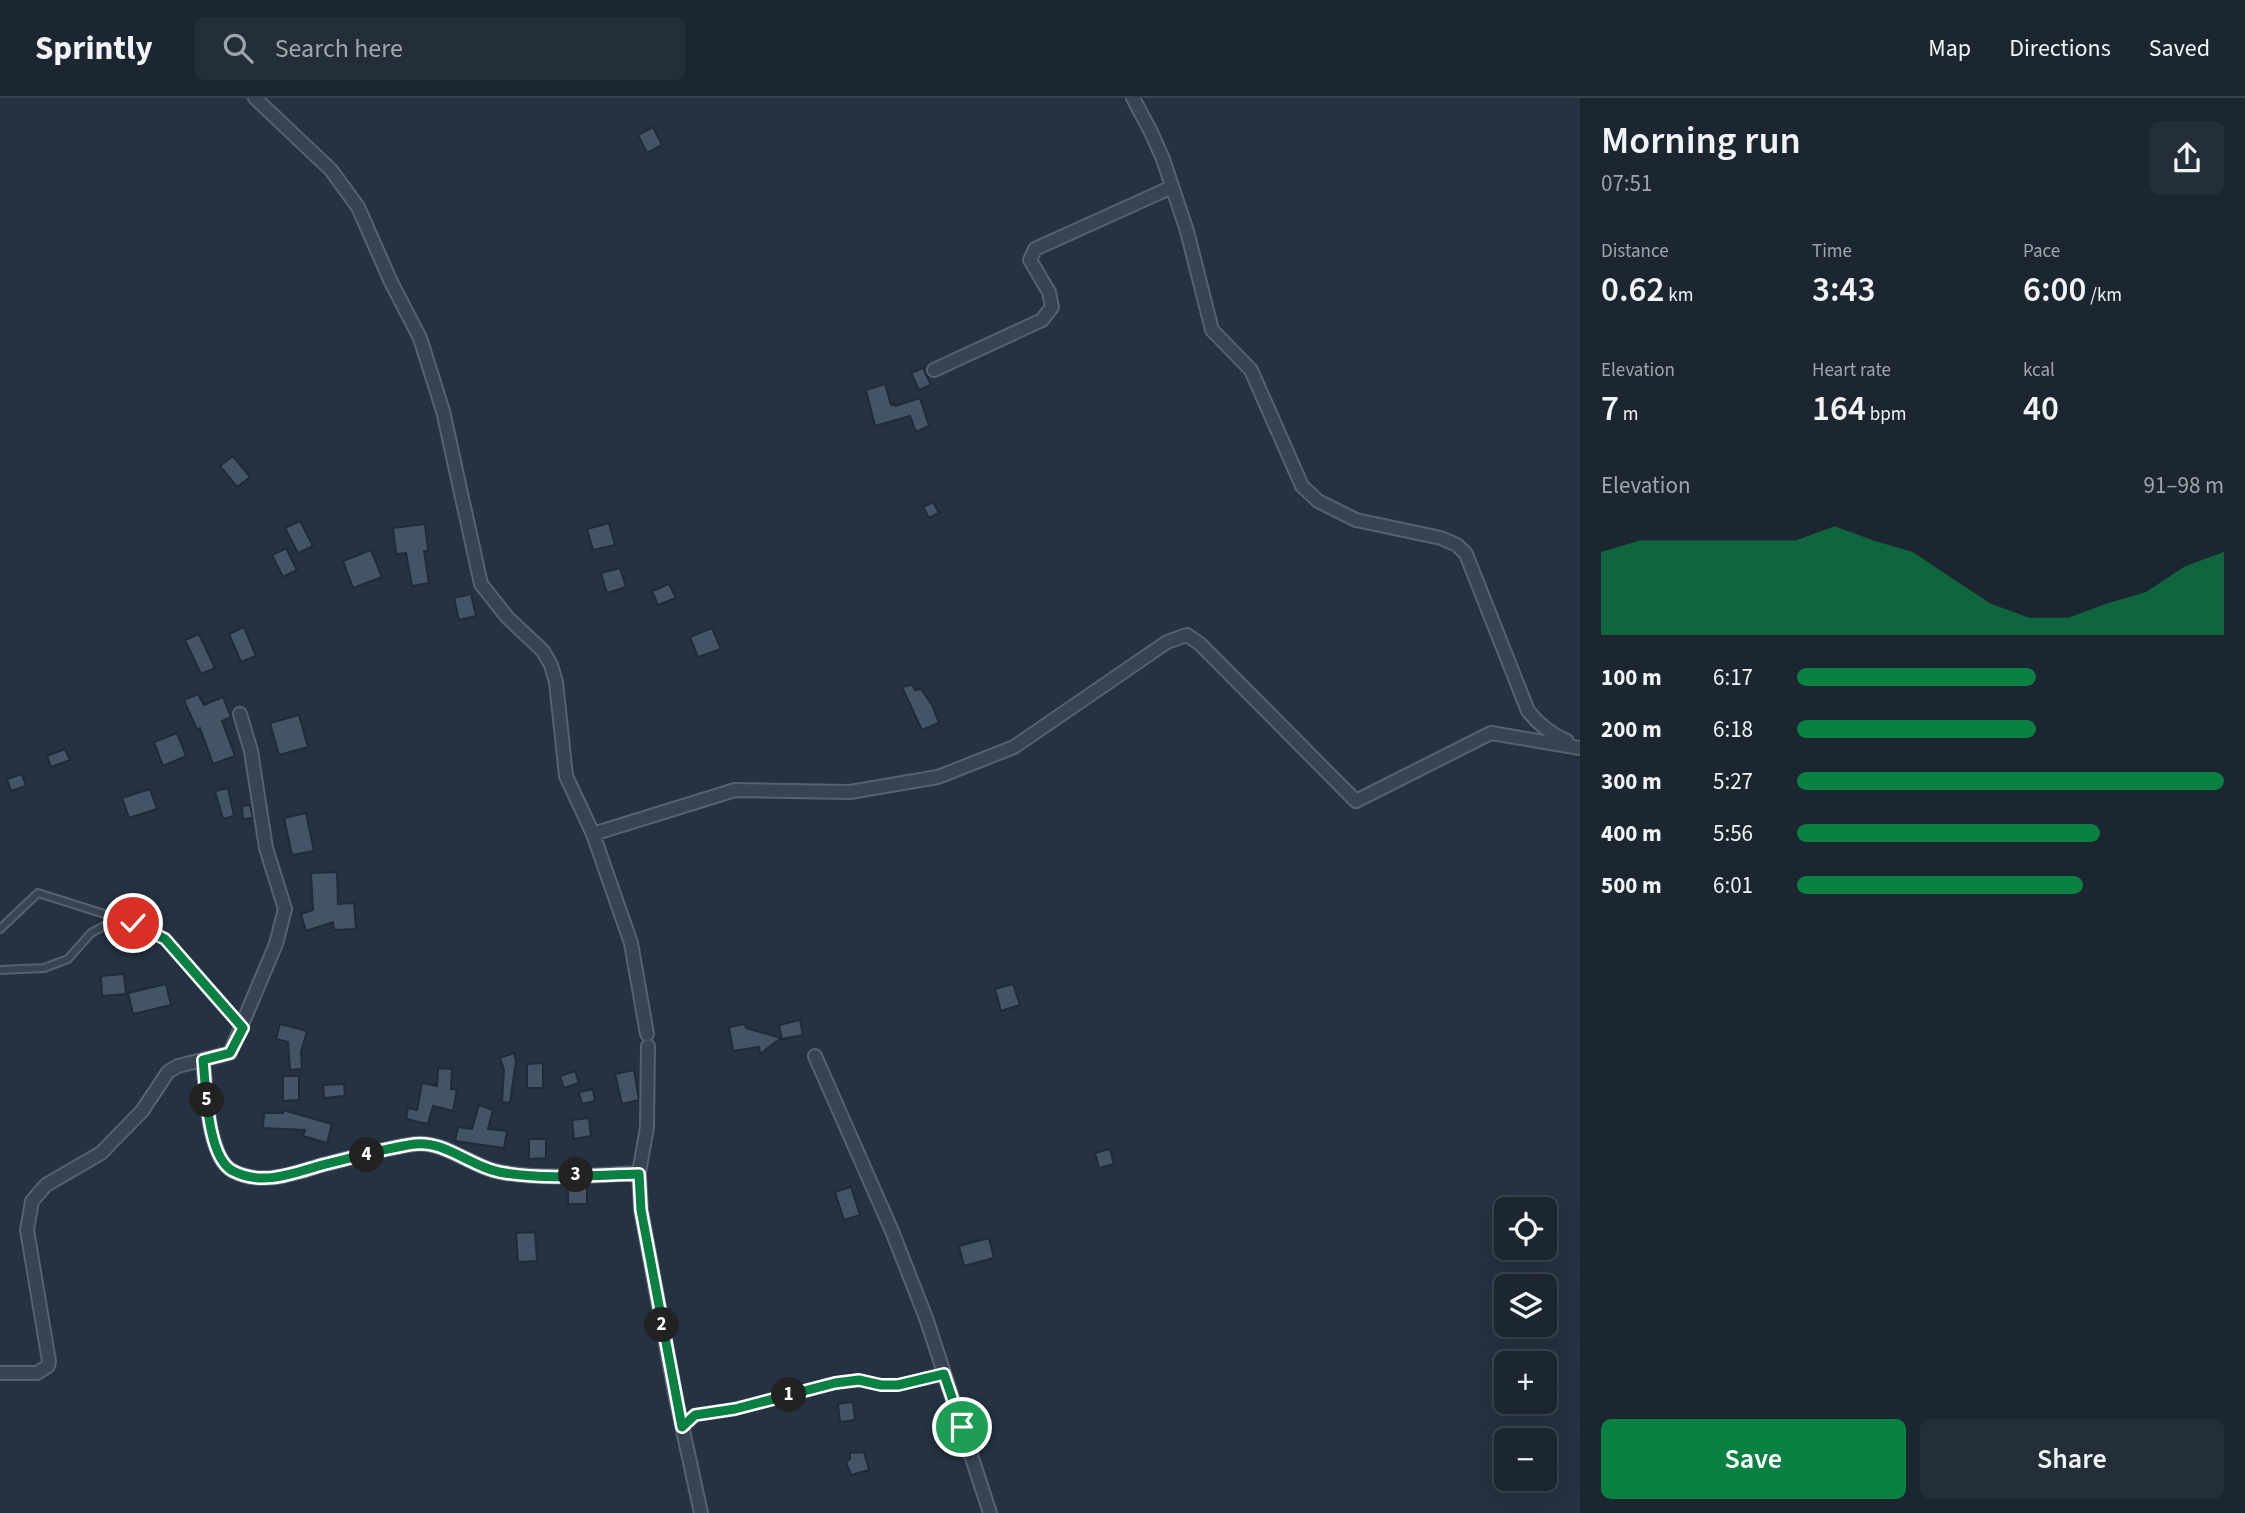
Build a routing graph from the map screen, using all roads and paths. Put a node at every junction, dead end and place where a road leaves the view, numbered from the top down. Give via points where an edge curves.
1 (255, 98) edge
2 (1133, 98) edge
3 (1172, 187) junction
4 (934, 370) dead end
5 (240, 714) dead end
6 (1580, 747) edge
7 (593, 834) junction
8 (133, 923) junction
9 (0, 929) edge
10 (0, 970) edge
11 (243, 1028) junction
12 (815, 1056) dead end
13 (203, 1060) junction
14 (639, 1174) junction
15 (0, 1373) edge
16 (944, 1374) junction
17 (682, 1427) junction
18 (701, 1513) edge
19 (990, 1513) edge

1 - 7 street via 331,170 358,207 420,338 443,411 481,584 507,617 543,650 551,665 566,776
2 - 3 street
3 - 4 street via 1035,249 1030,260 1049,292 1052,307 1042,320
3 - 6 street via 1212,330 1251,370 1302,485 1318,501 1356,520 1457,545 1466,554 1528,711 1554,735
5 - 11 street via 251,751 266,848 285,909
6 - 7 street via 1491,733 1356,801 1187,635 1167,642 1014,747 938,777 850,792 735,790
7 - 14 street via 631,943 648,1040 647,1127
8 - 9 lane via 38,893
8 - 10 lane via 104,926 91,933 68,959 44,968
8 - 11 lane via 165,939
11 - 13 street via 230,1053
12 - 16 street via 892,1231
13 - 14 street via 218,1151 226,1166 240,1174 287,1176 422,1143 502,1173
13 - 15 street via 168,1072 142,1111 102,1153 38,1192 27,1230 48,1366 37,1373
14 - 17 street via 641,1210
16 - 17 path via 898,1385 859,1380 835,1383 695,1415
16 - 19 street
17 - 18 street

